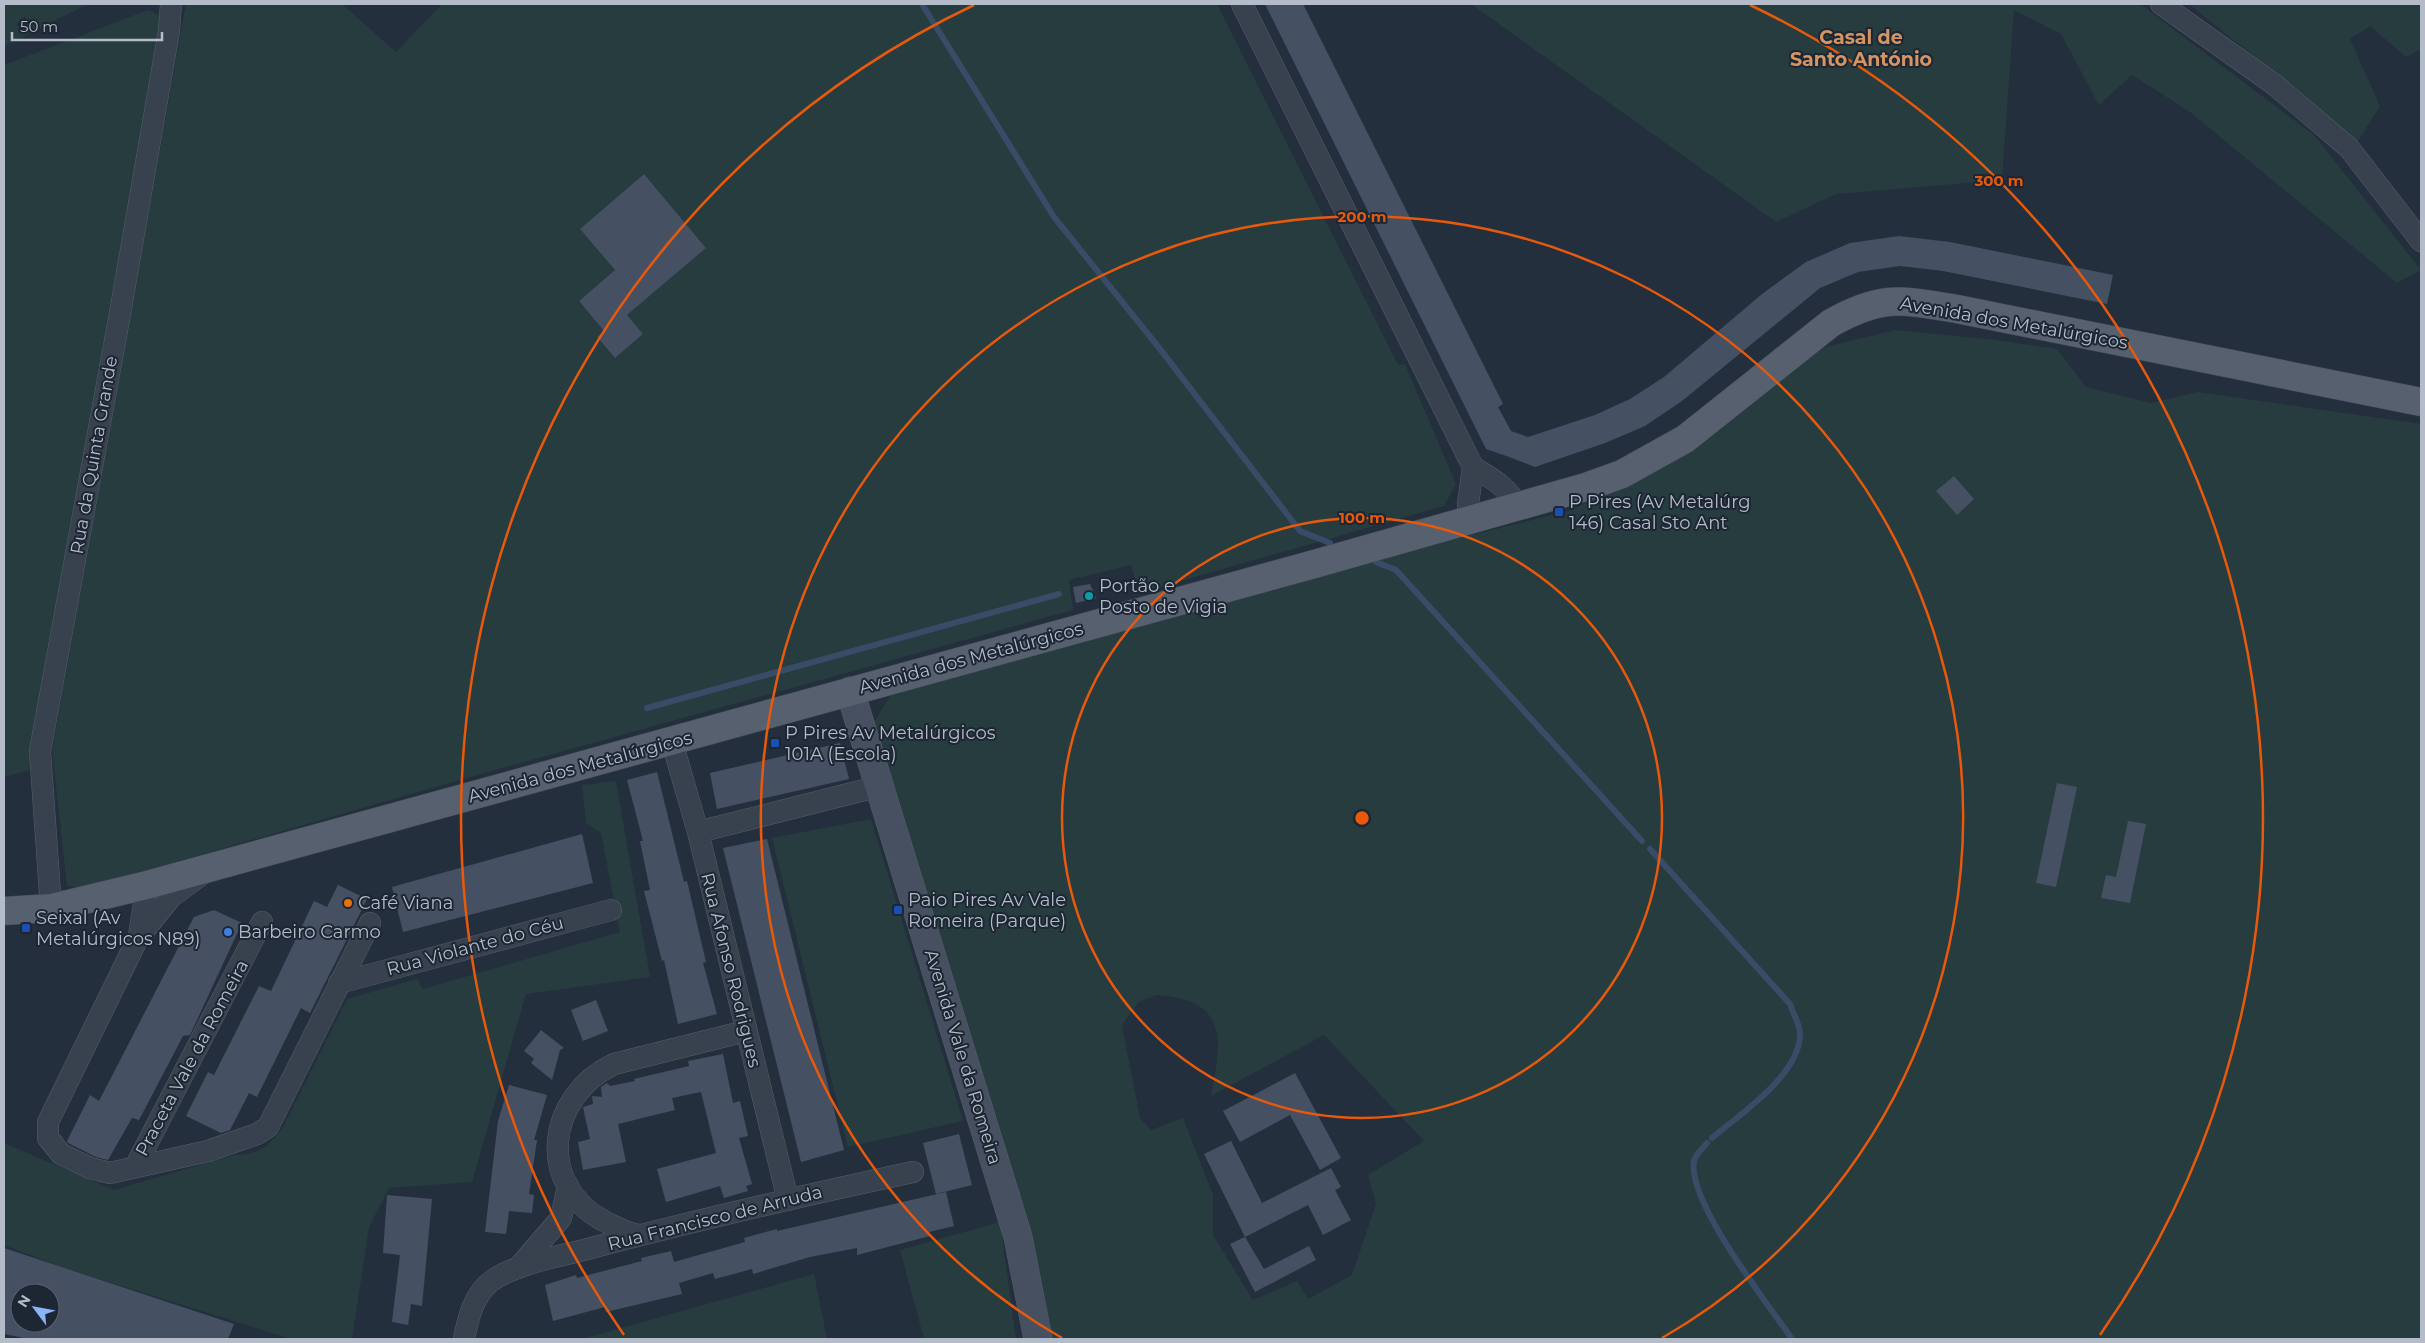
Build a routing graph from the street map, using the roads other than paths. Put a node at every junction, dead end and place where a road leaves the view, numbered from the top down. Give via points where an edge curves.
1 (171, 4) edge
2 (1242, 4) edge
3 (2161, 4) edge
4 (2421, 241) edge
5 (2420, 401) edge
6 (1473, 466) junction
7 (1517, 506) junction
8 (1470, 520) junction
9 (850, 691) junction
10 (672, 742) junction
11 (880, 786) junction
12 (698, 832) junction
13 (213, 867) junction
14 (147, 884) junction
15 (51, 908) junction
16 (611, 910) dead end
17 (4, 912) edge
18 (262, 922) dead end
19 (370, 923) dead end
20 (138, 938) junction
21 (340, 983) junction
22 (746, 1031) junction
23 (135, 1168) junction
24 (913, 1172) dead end
25 (568, 1186) junction
26 (788, 1200) junction
27 (640, 1235) junction
28 (518, 1268) junction
29 (464, 1339) edge
30 (1038, 1339) edge

1 - 15 street, Rua da Quinta Grande via 119,319 40,751
2 - 6 street
3 - 4 street via 2275,85 2349,148
5 - 7 main road, Avenida dos Metalúrgicos via 1957,309 1884,302 1855,310 1831,323 1713,418 1656,456 1622,474
6 - 7 street via 1505,487
6 - 8 street via 1468,504
7 - 8 main road, Avenida dos Metalúrgicos
8 - 9 main road, Avenida dos Metalúrgicos
9 - 10 main road, Avenida dos Metalúrgicos
9 - 11 street, Avenida Vale da Romeira
10 - 12 street, Rua Afonso Rodrigues
10 - 13 main road, Avenida dos Metalúrgicos
11 - 12 street
11 - 30 street, Avenida Vale da Romeira via 1018,1237
12 - 22 street, Rua Afonso Rodrigues
13 - 14 main road, Avenida dos Metalúrgicos
13 - 20 street via 170,897
14 - 15 main road, Avenida dos Metalúrgicos
14 - 20 street
15 - 17 main road, Avenida dos Metalúrgicos
16 - 21 street, Rua Violante do Céu
18 - 23 street, Praceta Vale da Romeira
19 - 21 street
20 - 23 street via 48,1122 48,1138 61,1154 90,1168 110,1173
21 - 23 street via 268,1127 208,1152
22 - 25 street via 614,1064 585,1083 564,1112 558,1135 557,1155
22 - 26 street, Rua Afonso Rodrigues
24 - 26 street, Rua Francisco de Arruda
25 - 27 street via 594,1216 630,1234
25 - 28 street via 561,1218
26 - 27 street, Rua Francisco de Arruda
27 - 28 street, Rua Francisco de Arruda
28 - 29 street via 493,1280 477,1296

